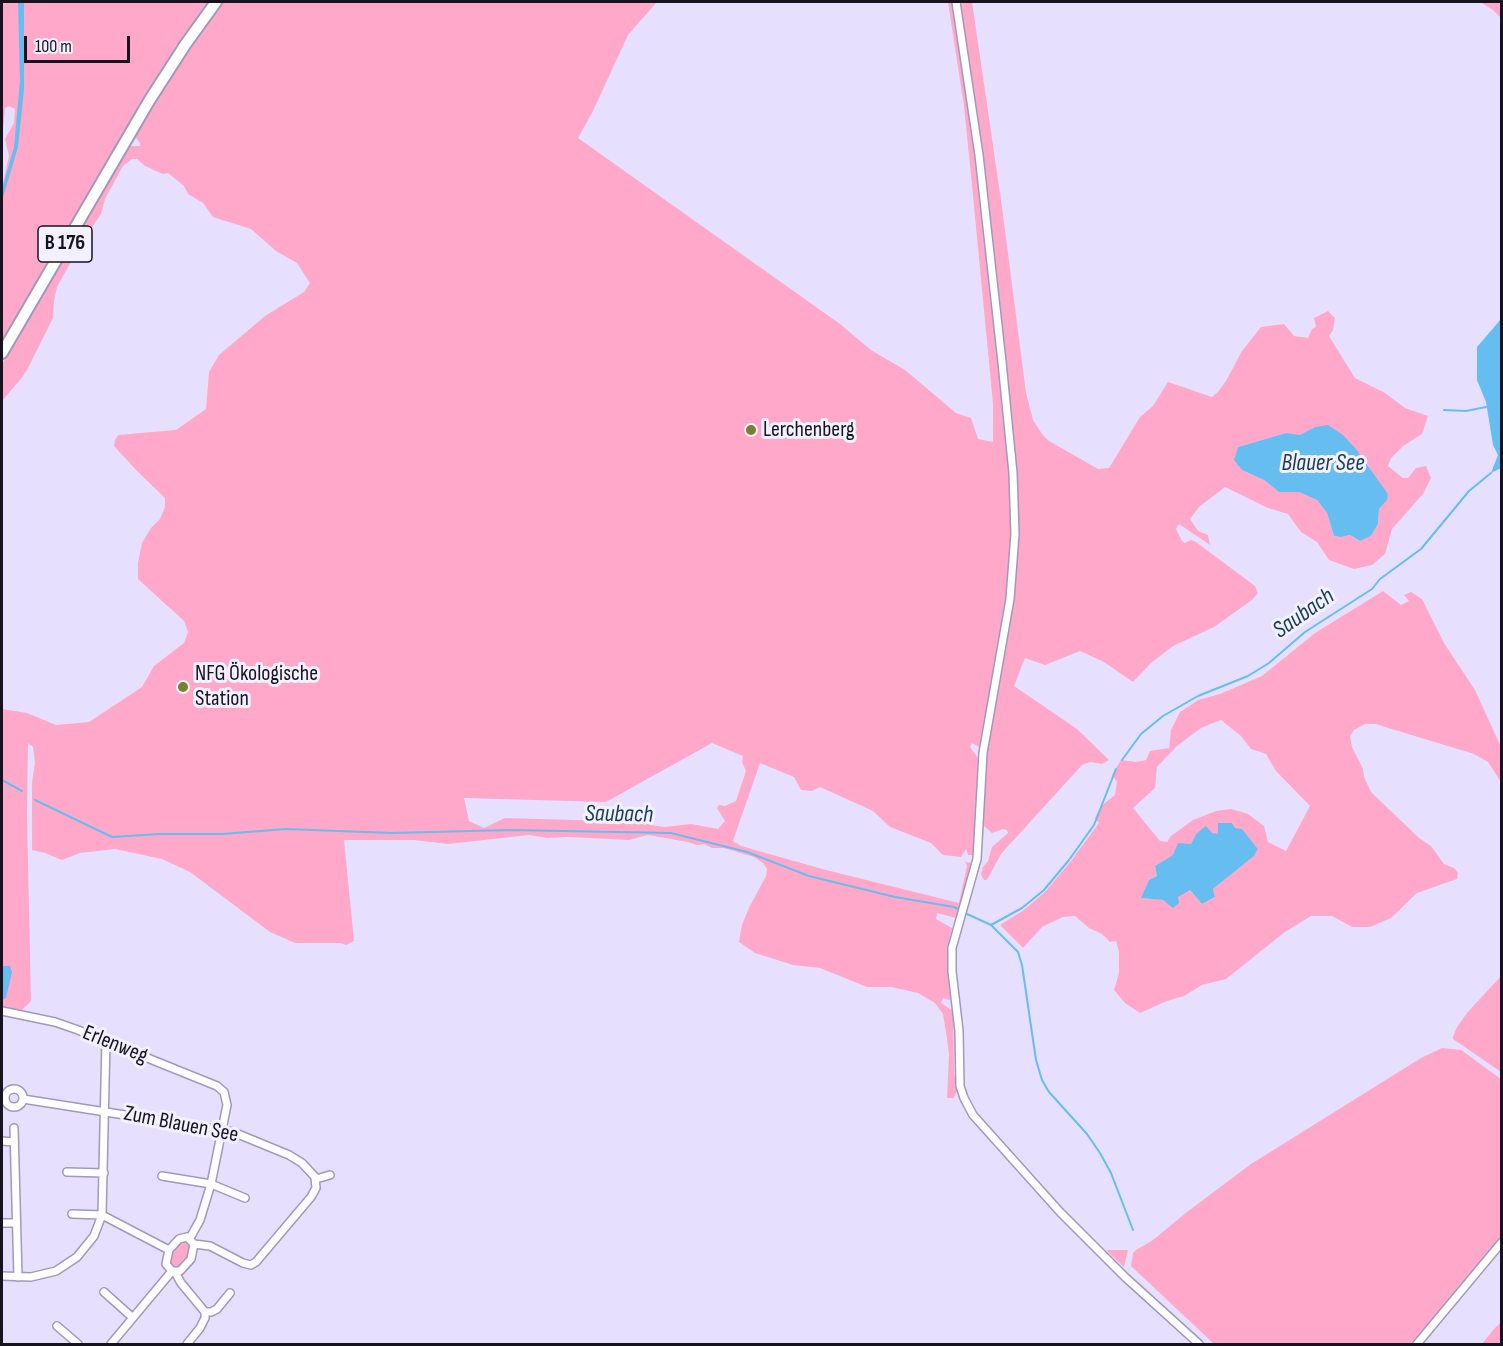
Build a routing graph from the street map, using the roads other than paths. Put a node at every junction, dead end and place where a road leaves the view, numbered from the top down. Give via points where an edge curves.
1 (216, 2) edge
2 (956, 2) edge
3 (2, 353) edge
4 (2, 1011) edge
5 (106, 1040) junction
6 (23, 1099) dead end
7 (105, 1111) junction
8 (14, 1128) dead end
9 (222, 1129) junction
10 (2, 1141) edge
11 (14, 1142) junction
12 (67, 1172) dead end
13 (104, 1173) junction
14 (330, 1175) dead end
15 (162, 1176) dead end
16 (316, 1179) junction
17 (211, 1184) junction
18 (245, 1198) dead end
19 (72, 1214) dead end
20 (102, 1215) junction
21 (2, 1223) edge
22 (16, 1223) junction
23 (192, 1241) junction
24 (1502, 1242) edge
25 (169, 1250) junction
26 (173, 1271) junction
27 (2, 1276) edge
28 (18, 1277) junction
29 (104, 1292) dead end
30 (230, 1293) dead end
31 (205, 1312) junction
32 (133, 1318) junction
33 (57, 1326) dead end
34 (78, 1344) edge
35 (111, 1344) edge
36 (187, 1344) edge
37 (1199, 1344) edge
38 (1417, 1344) edge

1 - 3 main road, B 176 via 149,101
2 - 37 street via 979,155 1001,351 1015,534 1010,599 983,753 977,859 953,940 958,1075 969,1109 1080,1233
4 - 5 street, Erlenweg via 55,1022
5 - 7 street
5 - 9 street, Erlenweg via 217,1086 224,1092 227,1105
6 - 7 street, Zum Blauen See
7 - 9 street, Zum Blauen See
7 - 13 street
8 - 11 street
9 - 16 street, Zum Blauen See via 289,1155
9 - 17 street
10 - 11 street
11 - 22 street
12 - 13 street
13 - 20 street
14 - 16 street
15 - 17 street
16 - 23 street via 311,1197 251,1265
17 - 18 street
17 - 23 street
19 - 20 street
20 - 25 street
20 - 28 street via 87,1248 71,1262 50,1273
21 - 22 street
22 - 28 street
23 - 25 street via 179,1239
23 - 26 street via 189,1263 180,1271
24 - 38 street
25 - 26 street via 166,1264
26 - 31 street
26 - 32 street
27 - 28 street
29 - 32 street
30 - 31 street via 217,1309
31 - 36 street via 200,1328
32 - 35 street
33 - 34 street

